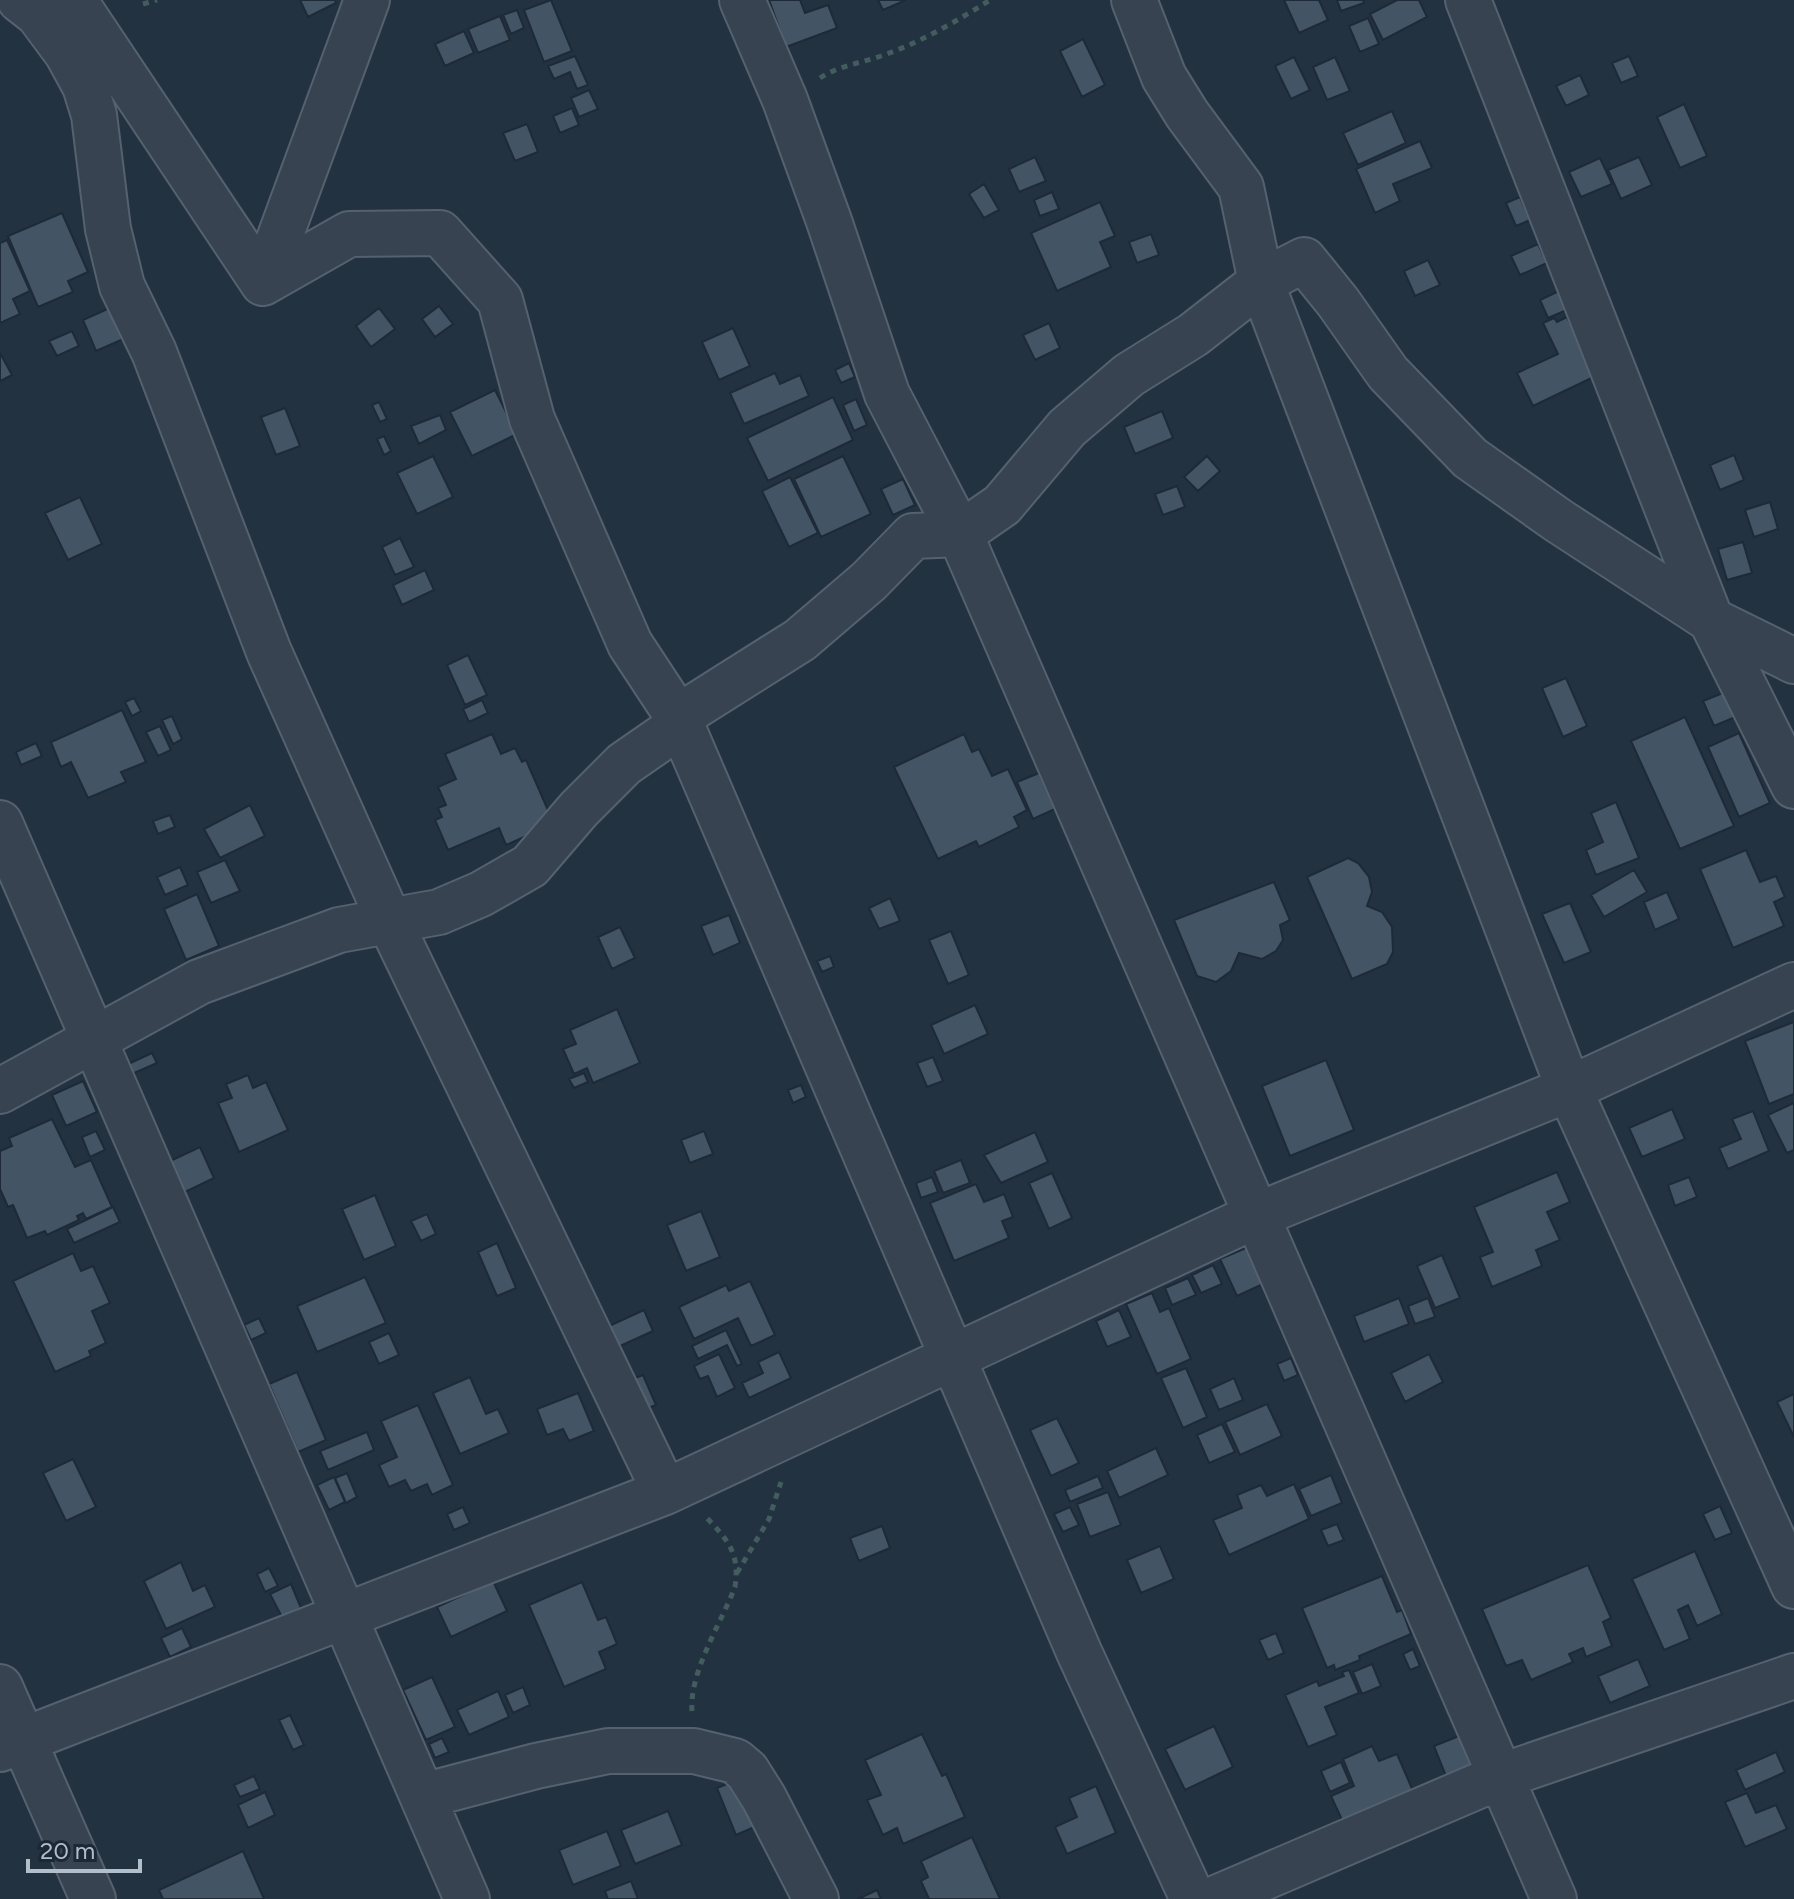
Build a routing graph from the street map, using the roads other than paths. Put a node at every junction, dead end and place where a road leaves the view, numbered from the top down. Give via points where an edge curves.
1 (20, 0) edge
2 (74, 0) edge
3 (367, 0) edge
4 (742, 0) edge
5 (1134, 0) edge
6 (1468, 0) edge
7 (1261, 282) junction
8 (263, 283) junction
9 (960, 534) junction
10 (1711, 620) junction
11 (1794, 661) edge
12 (678, 717) junction
13 (1794, 786) edge
14 (0, 823) edge
15 (389, 920) junction
16 (1794, 985) edge
17 (94, 1039) junction
18 (1569, 1089) junction
19 (0, 1091) edge
20 (1255, 1216) junction
21 (953, 1357) junction
22 (671, 1490) junction
23 (1794, 1586) edge
24 (345, 1617) junction
25 (1794, 1676) edge
26 (0, 1687) edge
27 (12, 1744) edge
28 (1499, 1777) junction
29 (423, 1796) junction
30 (93, 1899) edge
31 (467, 1899) edge
32 (816, 1899) edge
33 (1193, 1899) edge
34 (1214, 1899) edge
35 (1554, 1899) edge

1 - 15 street via 38,14 85,86 122,286 154,352 269,652
2 - 8 street
3 - 8 street
4 - 9 street via 785,100 887,394
5 - 7 street via 1164,77 1241,187
6 - 10 street
7 - 9 street via 1193,335 1129,375 1067,428 1002,505
7 - 10 street via 1304,260 1388,373 1470,458
7 - 18 street
8 - 12 street via 349,234 440,233 500,300 532,419 630,644
9 - 12 street via 913,536 800,640
9 - 20 street
10 - 11 street
10 - 13 street
12 - 15 street via 676,728 624,764 530,866 439,912
12 - 21 street
14 - 17 street
15 - 17 street via 339,930 199,982
15 - 22 street
16 - 18 street
17 - 19 street
17 - 24 street
18 - 20 street
18 - 23 street
20 - 21 street
20 - 28 street
21 - 22 street
21 - 33 street via 1079,1652
22 - 24 street
24 - 27 street
24 - 29 street
25 - 28 street
26 - 27 street
27 - 30 street
28 - 34 street
28 - 35 street
29 - 31 street
29 - 32 street via 608,1751 694,1751 735,1761 747,1771

